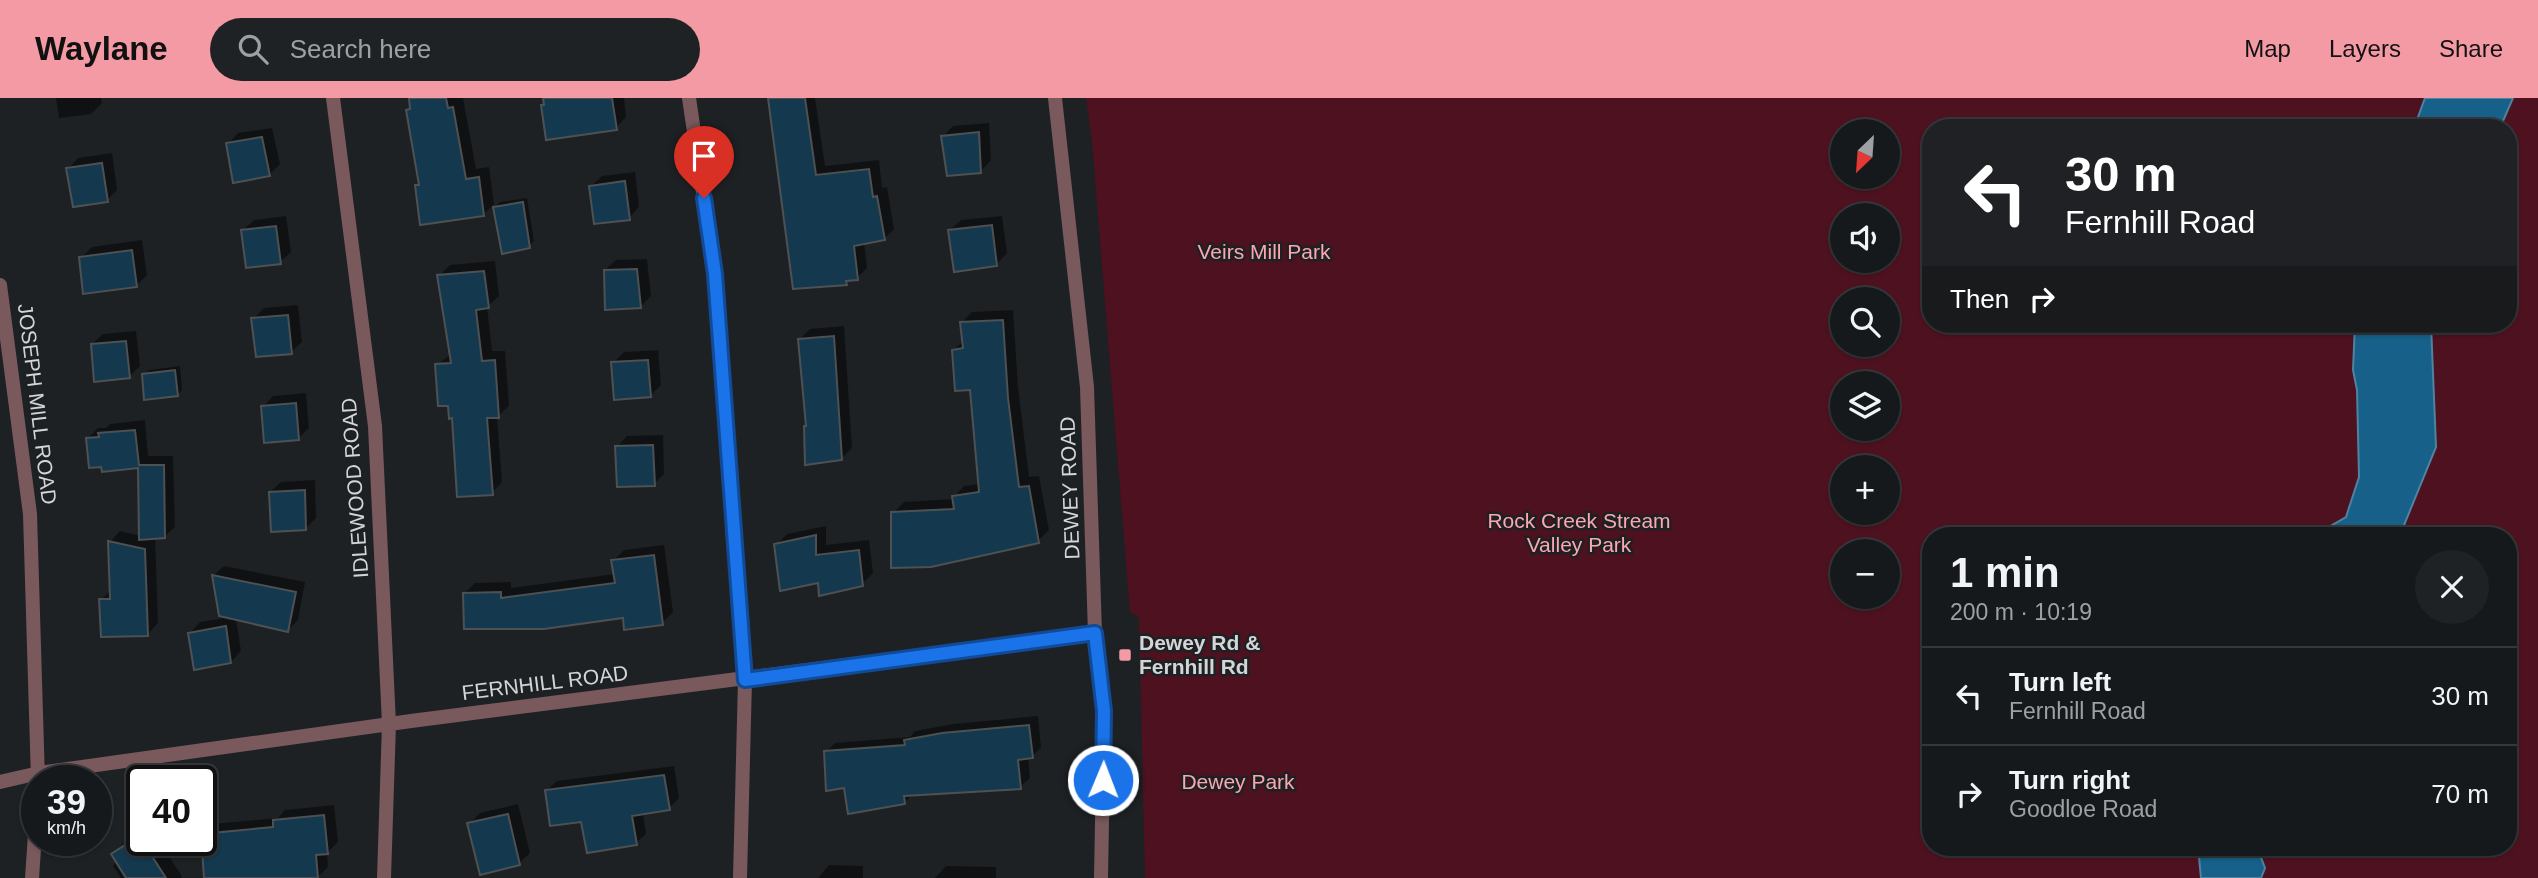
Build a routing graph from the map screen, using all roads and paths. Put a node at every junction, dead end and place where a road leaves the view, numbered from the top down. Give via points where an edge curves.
1 (333, 98) edge
2 (689, 98) edge
3 (1055, 98) edge
4 (0, 285) edge
5 (6, 376) edge
6 (1095, 633) junction
7 (745, 680) junction
8 (389, 724) junction
9 (38, 765) edge
10 (112, 766) edge
11 (21, 779) edge
12 (0, 782) edge
13 (34, 856) edge
14 (32, 878) edge
15 (384, 878) edge
16 (740, 878) edge
17 (1101, 878) edge

1 - 8 street, IDLEWOOD ROAD via 375,426
2 - 7 street via 715,274
3 - 6 street, DEWEY ROAD via 1087,387
4 - 5 street, JOSEPH MILL ROAD
5 - 9 street, JOSEPH MILL ROAD via 30,514
6 - 7 street, FERNHILL ROAD
6 - 17 street, DEWEY ROAD via 1104,711
7 - 8 street, FERNHILL ROAD
7 - 16 street
8 - 10 street, FERNHILL ROAD
8 - 15 street, IDLEWOOD ROAD
11 - 12 street, FERNHILL ROAD
13 - 14 street

